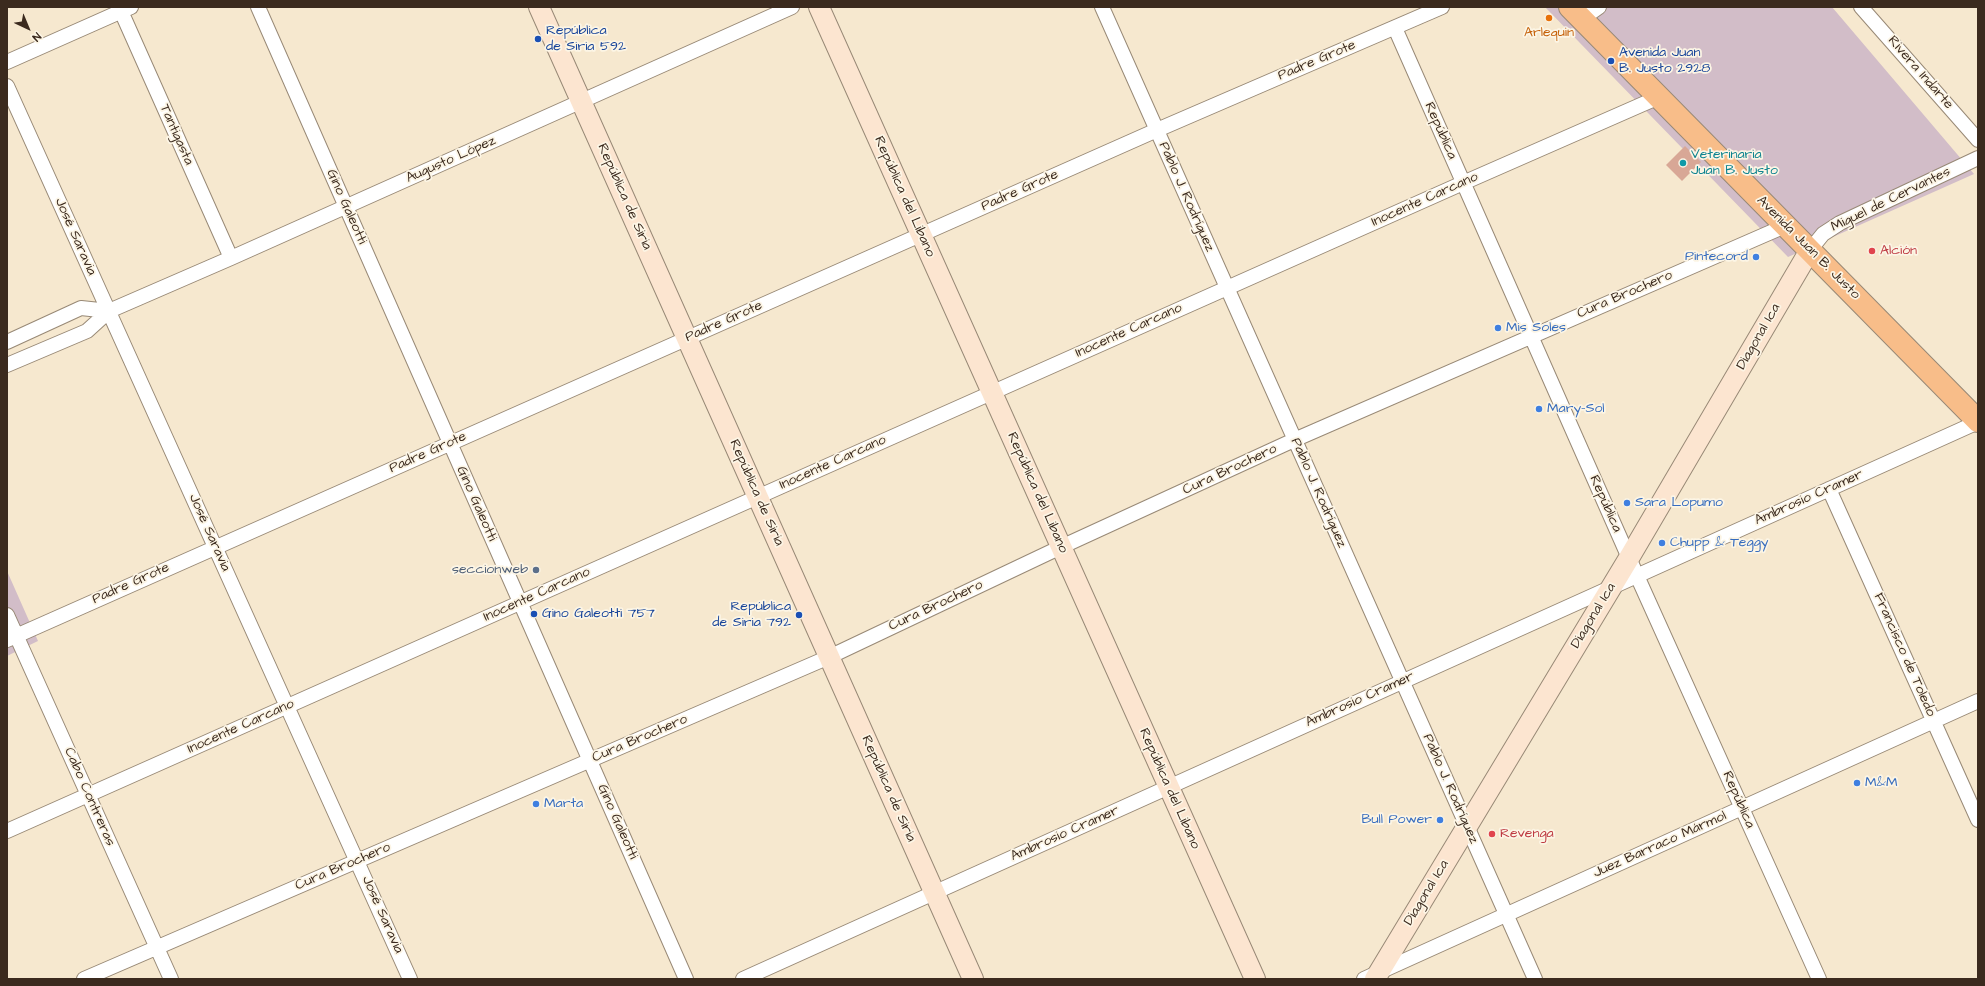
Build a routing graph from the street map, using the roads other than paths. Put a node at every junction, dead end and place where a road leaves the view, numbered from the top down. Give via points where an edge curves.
1 (258, 7) edge
2 (539, 7) edge
3 (792, 7) edge
4 (819, 7) edge
5 (1102, 7) edge
6 (1442, 7) edge
7 (1861, 7) edge
8 (126, 9) edge
9 (1584, 11) edge
10 (1395, 28) junction
11 (7, 62) edge
12 (7, 86) edge
13 (1659, 97) junction
14 (582, 101) junction
15 (1157, 130) junction
16 (1978, 140) edge
17 (1978, 158) edge
18 (1463, 183) junction
19 (346, 207) junction
20 (1785, 226) junction
21 (921, 235) junction
22 (1810, 250) junction
23 (231, 258) junction
24 (1227, 288) junction
25 (109, 311) junction
26 (1530, 335) junction
27 (687, 338) junction
28 (7, 342) edge
29 (7, 366) edge
30 (992, 392) junction
31 (1978, 421) edge
32 (1294, 440) junction
33 (450, 443) junction
34 (1829, 489) junction
35 (758, 497) junction
36 (215, 547) junction
37 (1061, 547) junction
38 (1633, 567) junction
39 (1612, 587) junction
40 (520, 603) junction
41 (7, 615) edge
42 (12, 638) edge
43 (829, 657) junction
44 (1402, 681) junction
45 (1978, 701) edge
46 (287, 706) junction
47 (1934, 721) junction
48 (589, 761) junction
49 (1168, 787) junction
50 (88, 795) junction
51 (1742, 808) junction
52 (1978, 820) edge
53 (1467, 827) junction
54 (7, 831) edge
55 (357, 861) junction
56 (934, 893) junction
57 (1506, 915) junction
58 (157, 948) junction
59 (1373, 977) edge
60 (84, 979) edge
61 (171, 979) edge
62 (410, 979) edge
63 (686, 979) edge
64 (743, 979) edge
65 (973, 979) edge
66 (1254, 979) edge
67 (1535, 979) edge
68 (1819, 979) edge

1 - 19 street, Gino Galeotti
2 - 14 main road, República de Siria
3 - 14 street, Augusto López
4 - 21 main road, República del Libano
5 - 15 street, Pablo J. Rodríguez
6 - 10 street, Padre Grote
7 - 16 street, Rivera Indarte
8 - 11 street
8 - 23 street, Tantigasta
9 - 13 main road, Avenida Juan B. Justo
10 - 15 street, Padre Grote
10 - 18 street, República
12 - 25 street, José Saravia
13 - 18 street, Inocente Carcano
13 - 20 main road, Avenida Juan B. Justo
14 - 19 street, Augusto López
14 - 27 main road, República de Siria
15 - 21 street, Padre Grote
15 - 24 street, Pablo J. Rodríguez
17 - 22 street, Miguel de Cervantes via 1840,223 1823,234
18 - 24 street, Inocente Carcano
18 - 26 street, República
19 - 23 street, Augusto López
19 - 33 street, Gino Galeotti
20 - 22 main road, Avenida Juan B. Justo
20 - 26 street, Cura Brochero
21 - 27 street, Padre Grote
21 - 30 main road, República del Libano
22 - 31 main road, Avenida Juan B. Justo
22 - 38 main road, Diagonal Ica
23 - 25 street, Augusto López
24 - 30 street, Inocente Carcano
24 - 32 street, Pablo J. Rodríguez
25 - 28 street, Augusto López via 81,308
25 - 29 street, Augusto López via 88,331
25 - 36 street, José Saravia
26 - 32 street, Cura Brochero
26 - 38 street, República
27 - 33 street, Padre Grote
27 - 35 main road, República de Siria
30 - 35 street, Inocente Carcano
30 - 37 main road, República del Libano
31 - 34 street, Ambrosio Cramer
32 - 37 street, Cura Brochero
32 - 44 street, Pablo J. Rodríguez
33 - 36 street, Padre Grote
33 - 40 street, Gino Galeotti
34 - 38 street, Ambrosio Cramer
34 - 47 street, Francisco de Toledo
35 - 40 street, Inocente Carcano
35 - 43 main road, República de Siria
36 - 42 street, Padre Grote
36 - 46 street, José Saravia
37 - 43 street, Cura Brochero
37 - 49 main road, República del Libano
38 - 39 main road, Diagonal Ica
38 - 51 street, República
39 - 44 street, Ambrosio Cramer
39 - 53 main road, Diagonal Ica
40 - 46 street, Inocente Carcano
40 - 48 street, Gino Galeotti
41 - 42 street, Cabo Contreras
42 - 50 street, Cabo Contreras
43 - 48 street, Cura Brochero
43 - 56 main road, República de Siria
44 - 49 street, Ambrosio Cramer
44 - 53 street, Pablo J. Rodríguez
45 - 47 street, Juez Barraco Mármol
46 - 50 street, Inocente Carcano
46 - 55 street, José Saravia
47 - 51 street, Juez Barraco Mármol
47 - 52 street, Francisco de Toledo
48 - 55 street, Cura Brochero
48 - 63 street, Gino Galeotti
49 - 56 street, Ambrosio Cramer
49 - 66 main road, República del Libano
50 - 54 street, Inocente Carcano
50 - 58 street, Cabo Contreras
51 - 57 street, Juez Barraco Mármol
51 - 68 street, República
53 - 57 street, Pablo J. Rodríguez
53 - 59 main road, Diagonal Ica
55 - 58 street, Cura Brochero
55 - 62 street, José Saravia
56 - 64 street, Ambrosio Cramer
56 - 65 main road, República de Siria
57 - 59 street, Juez Barraco Mármol
57 - 67 street, Pablo J. Rodríguez
58 - 60 street, Cura Brochero
58 - 61 street, Cabo Contreras

